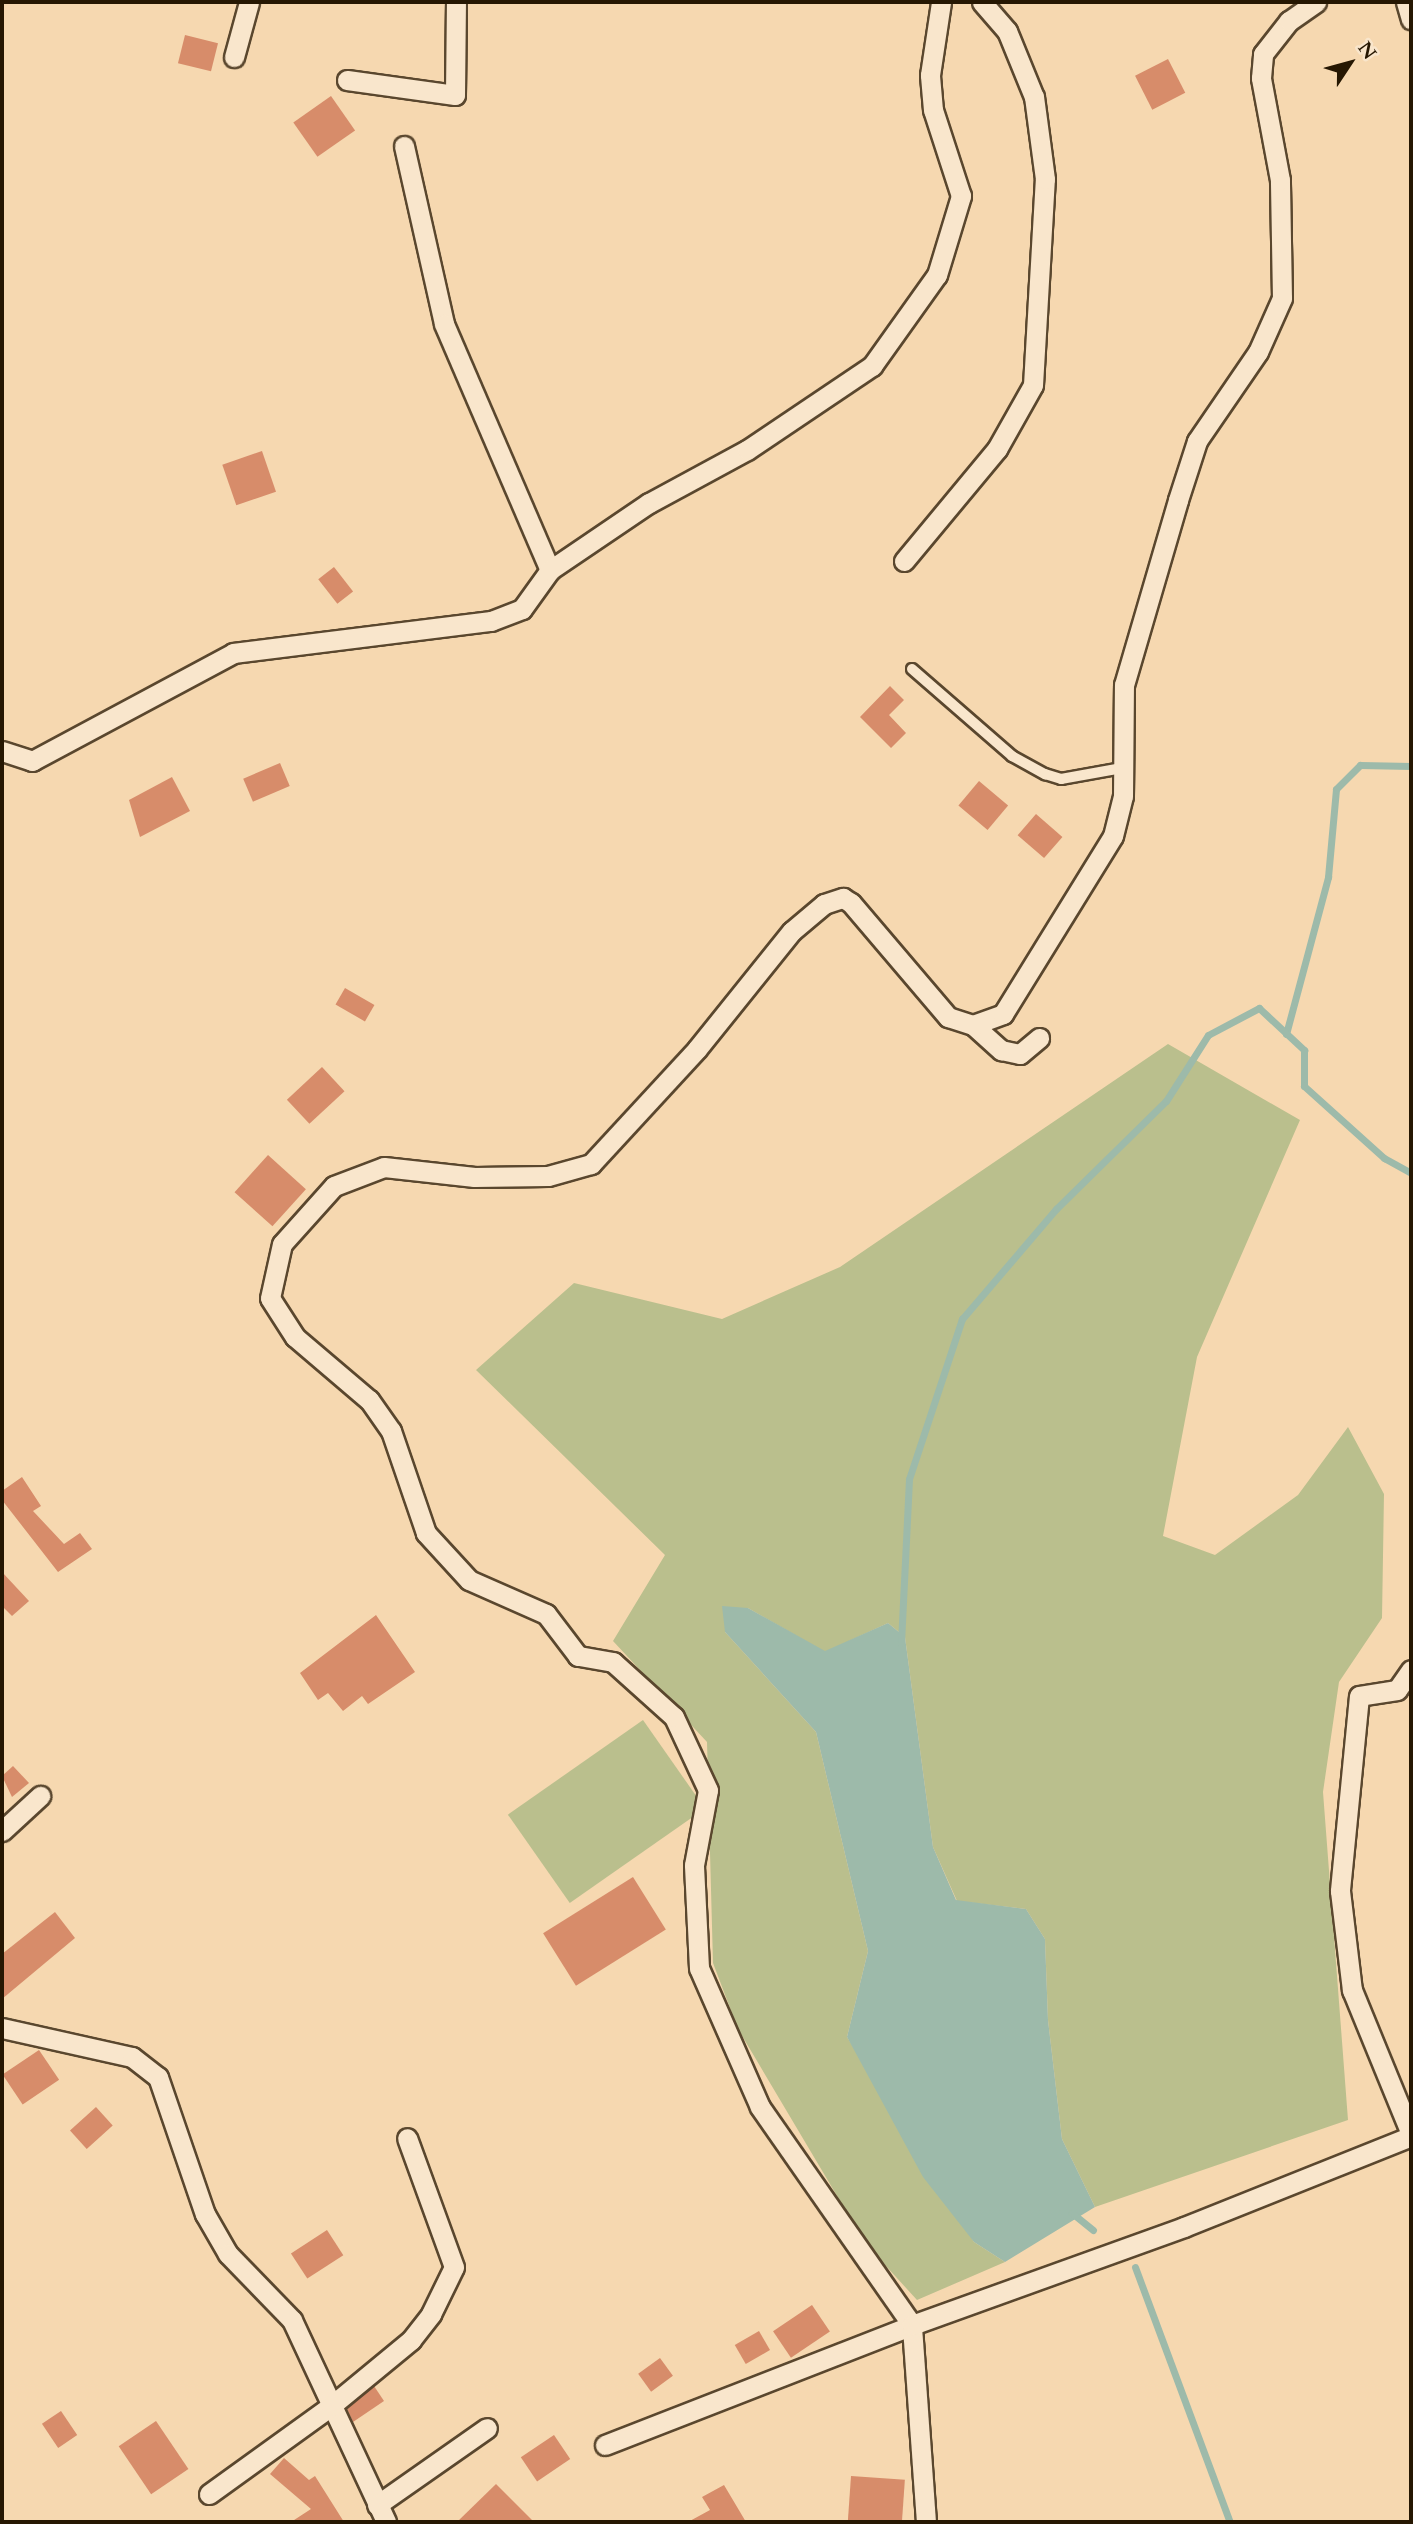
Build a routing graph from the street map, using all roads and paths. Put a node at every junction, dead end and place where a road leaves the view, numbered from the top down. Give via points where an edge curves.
1 (249, 2) edge
2 (456, 2) edge
3 (941, 2) edge
4 (982, 2) edge
5 (1316, 2) edge
6 (1406, 2) edge
7 (1411, 19) edge
8 (234, 57) dead end
9 (347, 80) dead end
10 (404, 146) dead end
11 (905, 561) dead end
12 (550, 570) junction
13 (912, 669) dead end
14 (3, 754) edge
15 (1122, 768) junction
16 (973, 1025) junction
17 (1039, 1038) dead end
18 (1411, 1670) edge
19 (40, 1796) dead end
20 (2, 1831) edge
21 (2, 2028) edge
22 (1411, 2135) edge
23 (407, 2138) dead end
24 (912, 2325) junction
25 (331, 2406) junction
26 (486, 2428) dead end
27 (605, 2445) dead end
28 (209, 2494) dead end
29 (382, 2514) edge
30 (926, 2522) edge

1 - 8 street
2 - 9 street via 455,96
3 - 12 street via 930,75 933,110 961,196 937,275 872,366 747,450 649,503
4 - 11 street via 1007,31 1034,97 1038,124 1045,179 1033,385 997,449
5 - 15 street via 1289,21 1263,54 1261,78 1280,180 1282,298 1258,352 1197,441 1124,685
6 - 7 street
10 - 12 street via 444,324
12 - 14 street via 522,609 491,621 233,653 32,761
13 - 15 lane via 1012,756 1045,774 1061,779
15 - 16 street via 1123,796 1113,836 1003,1014
16 - 17 street via 1001,1049 1020,1054
16 - 24 street via 948,1017 851,903 843,898 824,904 792,931 697,1049 591,1164 548,1176 474,1177 384,1167 334,1186 282,1244 270,1298 295,1337 376,1410 391,1431 426,1533 469,1580 546,1614 578,1656 613,1662 674,1717 708,1790 694,1865 699,1968 760,2108
18 - 22 street via 1397,1690 1359,1696 1340,1891 1352,1990
19 - 20 street
21 - 25 street via 132,2057 158,2077 205,2214 228,2254 292,2320
22 - 24 street via 1196,2222
23 - 25 street via 454,2267 420,2330
24 - 27 street
24 - 30 street
25 - 28 street
25 - 29 street
26 - 29 street

